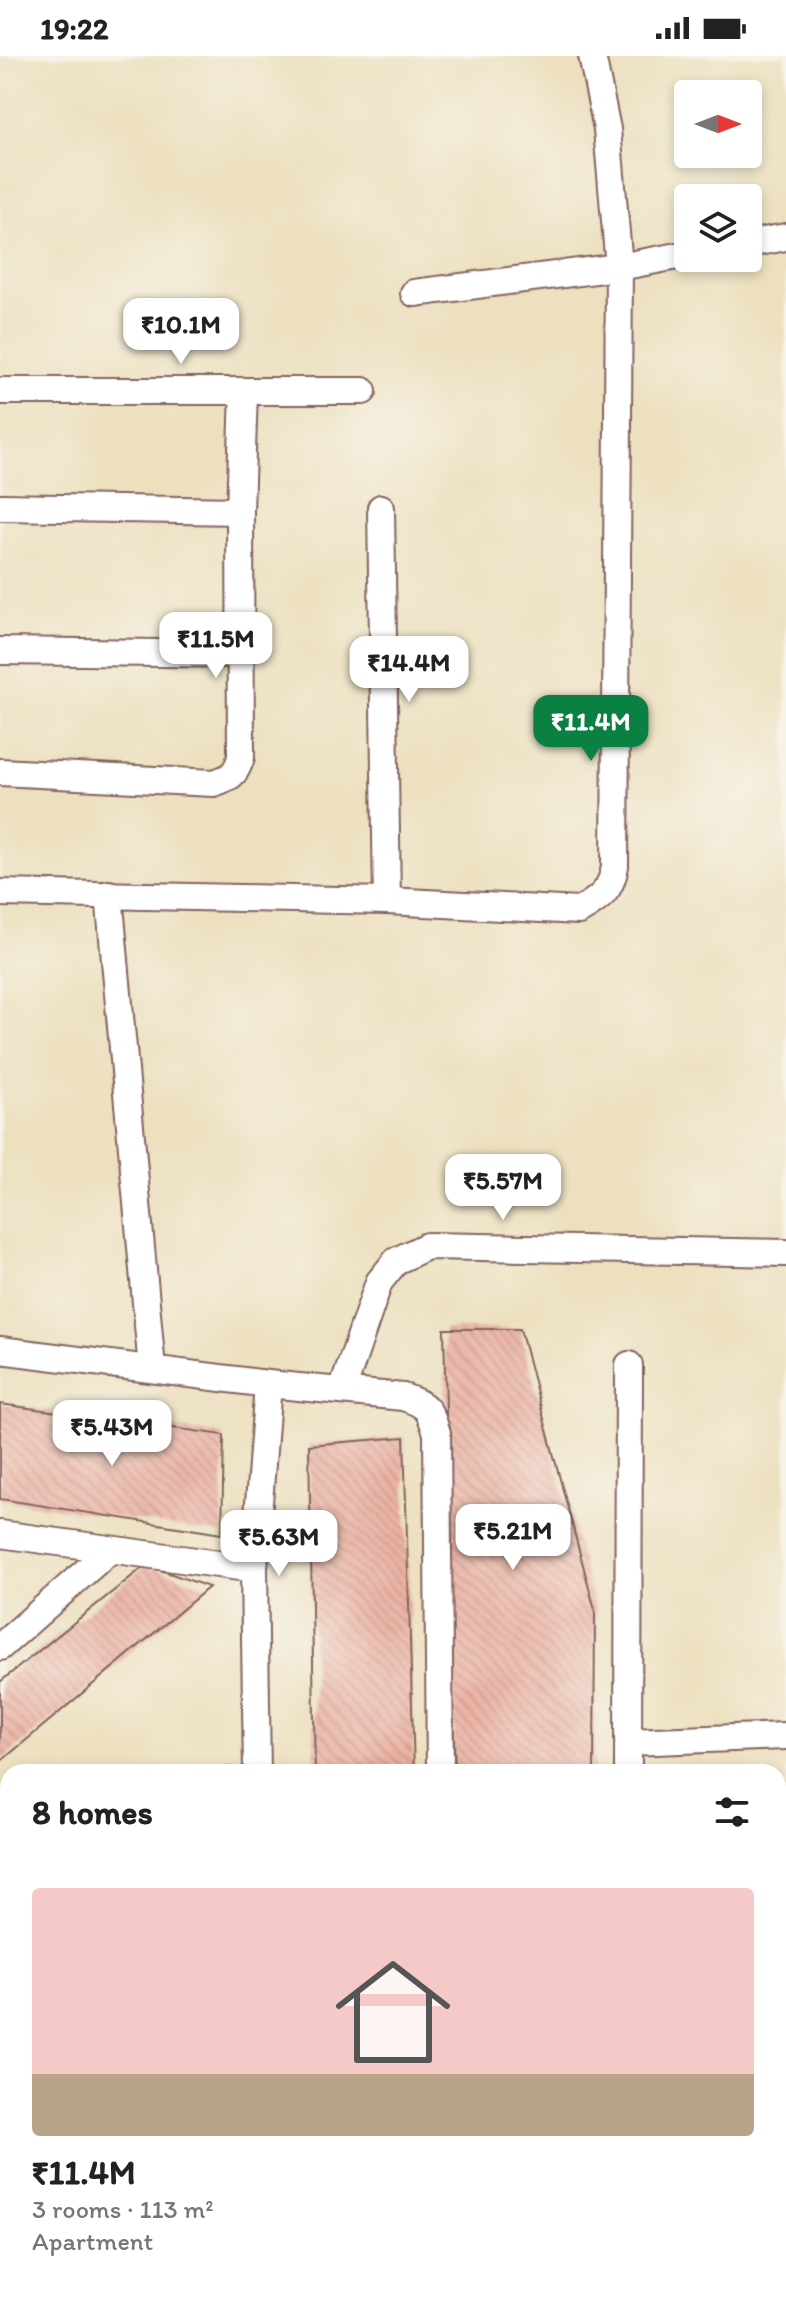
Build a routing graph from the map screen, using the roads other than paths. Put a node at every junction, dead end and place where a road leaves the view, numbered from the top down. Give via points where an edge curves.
1 (592, 56) edge
2 (786, 237) edge
3 (762, 241) edge
4 (674, 257) edge
5 (619, 267) junction
6 (414, 293) dead end
7 (0, 391) edge
8 (244, 391) junction
9 (363, 391) dead end
10 (0, 507) edge
11 (381, 508) dead end
12 (240, 511) junction
13 (0, 651) edge
14 (241, 654) junction
15 (0, 772) edge
16 (0, 893) edge
17 (109, 894) junction
18 (387, 901) junction
19 (786, 1253) edge
20 (0, 1350) edge
21 (629, 1365) dead end
22 (152, 1369) junction
23 (268, 1384) junction
24 (342, 1391) junction
25 (0, 1534) edge
26 (110, 1550) junction
27 (254, 1569) junction
28 (0, 1647) edge
29 (786, 1736) edge
30 (629, 1742) junction
31 (257, 1764) edge
32 (440, 1764) edge
33 (628, 1764) edge

1 - 5 street via 607,129
2 - 3 street
4 - 5 street
5 - 6 street
5 - 18 street via 612,884 601,899 579,911
7 - 8 street
8 - 9 street
8 - 12 street
10 - 12 street
11 - 18 street
12 - 14 street
13 - 14 street
14 - 15 street via 241,757 230,778 213,783
16 - 17 street
17 - 18 street
17 - 22 street
19 - 24 street via 427,1246 396,1261 379,1282
20 - 22 street
21 - 30 street
22 - 23 street
23 - 24 street
23 - 27 street
24 - 32 street via 421,1402 437,1433
25 - 26 street
26 - 27 street
26 - 28 street
27 - 31 street
29 - 30 street
30 - 33 street

